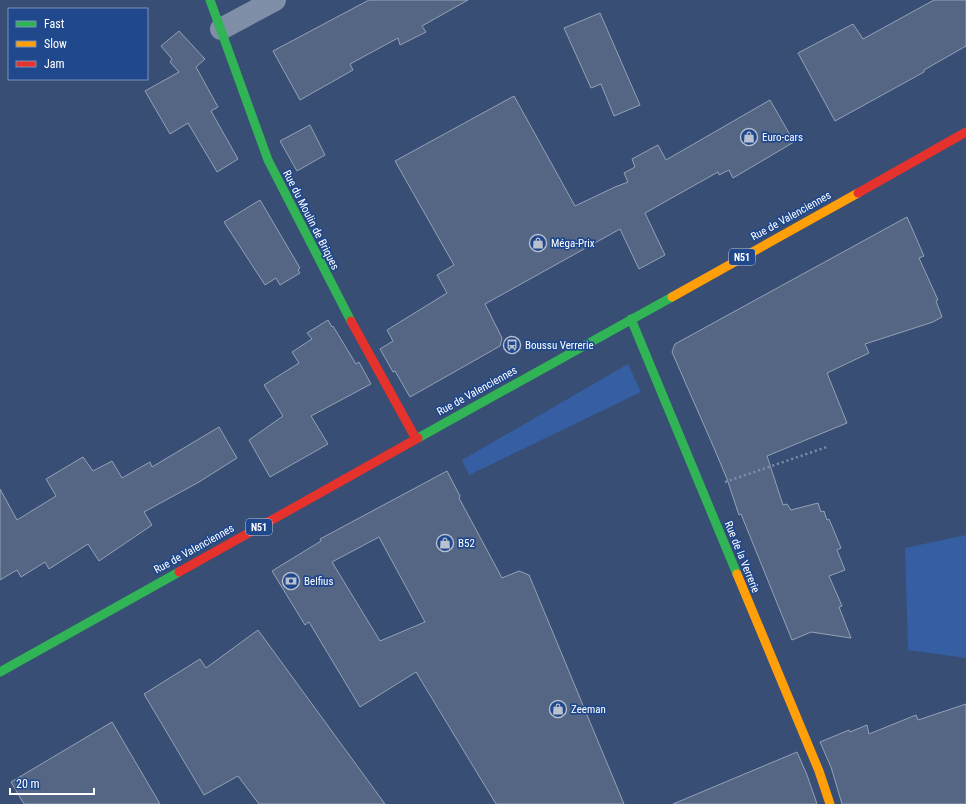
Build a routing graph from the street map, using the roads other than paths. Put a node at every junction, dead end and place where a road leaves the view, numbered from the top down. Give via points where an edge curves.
1 (210, 0) edge
2 (275, 0) edge
3 (221, 29) junction
4 (966, 132) edge
5 (630, 319) junction
6 (416, 439) junction
7 (0, 672) edge
8 (830, 804) edge

1 - 3 main road, Rue du Moulin de Briques
2 - 3 street
3 - 6 main road, Rue du Moulin de Briques via 259,137 279,184
4 - 5 main road, Rue de Valenciennes / N51
5 - 6 main road, Rue de Valenciennes / N51
5 - 8 main road, Rue de la Verrerie via 819,772
6 - 7 main road, Rue de Valenciennes / N51

